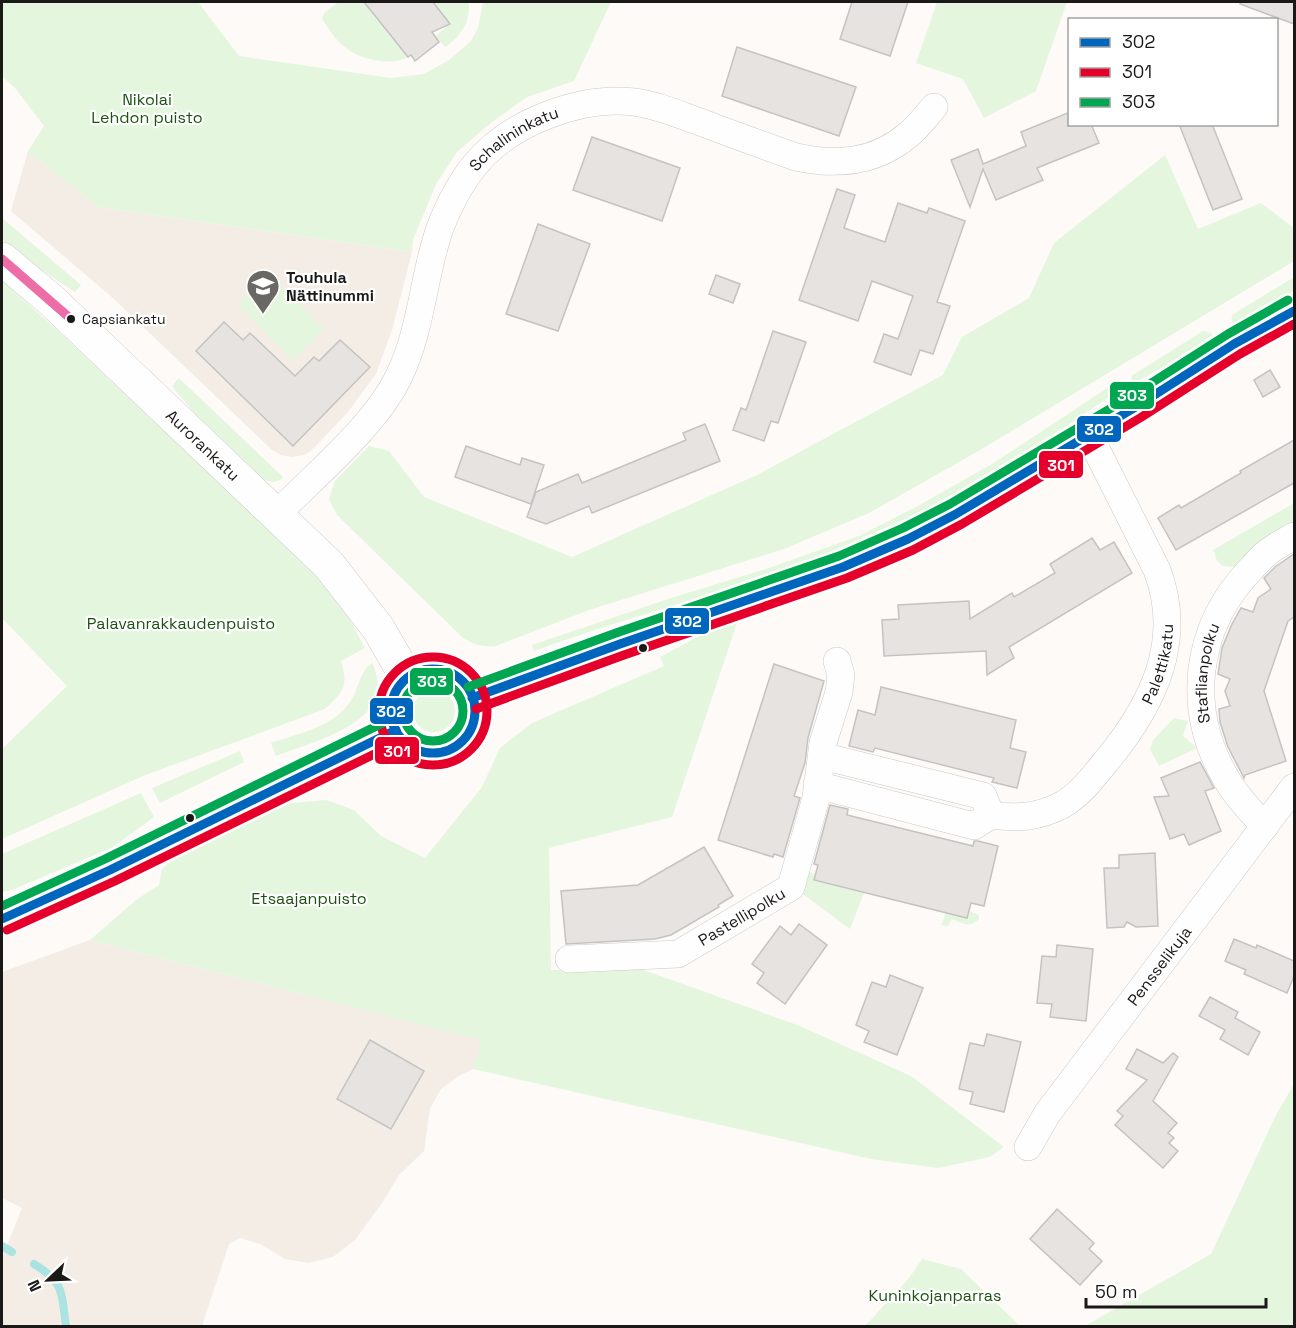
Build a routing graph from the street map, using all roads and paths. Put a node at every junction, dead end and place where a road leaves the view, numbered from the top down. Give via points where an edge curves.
1 (934, 107) dead end
2 (2, 259) edge
3 (1294, 311) edge
4 (1089, 435) junction
5 (277, 514) junction
6 (1294, 536) edge
7 (1166, 648) junction
8 (1203, 656) junction
9 (837, 661) dead end
10 (407, 678) junction
11 (472, 698) junction
12 (396, 730) junction
13 (822, 756) junction
14 (818, 785) junction
15 (1294, 787) edge
16 (991, 815) junction
17 (1265, 826) junction
18 (2, 919) edge
19 (569, 959) dead end
20 (1028, 1148) dead end

1 - 5 street, Schalininkatu via 909,134 888,149 876,156 846,161 817,162 796,157 664,109 634,102 577,105 526,125 487,152 451,202 439,230 415,334 399,377 377,411
2 - 5 street, Aurorankatu via 51,300
3 - 4 main road
4 - 7 street, Palettikatu via 1164,586 1168,608
4 - 11 main road via 956,514 843,567
5 - 10 street, Aurorankatu via 352,592
6 - 8 street, Staflianpolku via 1267,553 1242,578 1220,610
7 - 8 street
7 - 16 street, Palettikatu via 1154,686 1135,721 1088,783 1065,803 1030,817
8 - 17 street, Staflianpolku via 1202,715 1212,750 1234,792
9 - 13 street, Pastellipolku via 841,675 839,692
10 - 11 main road via 428,669 451,673 468,688
10 - 12 main road via 391,706
11 - 12 main road via 474,710 469,732 453,748 420,751
12 - 18 main road
13 - 14 street, Pastellipolku
13 - 16 street via 983,796
14 - 16 street, Palettikatu via 974,826
14 - 19 street, Pastellipolku via 791,887 678,954
15 - 17 street, Pensselikuja
17 - 20 street, Pensselikuja via 1047,1114

